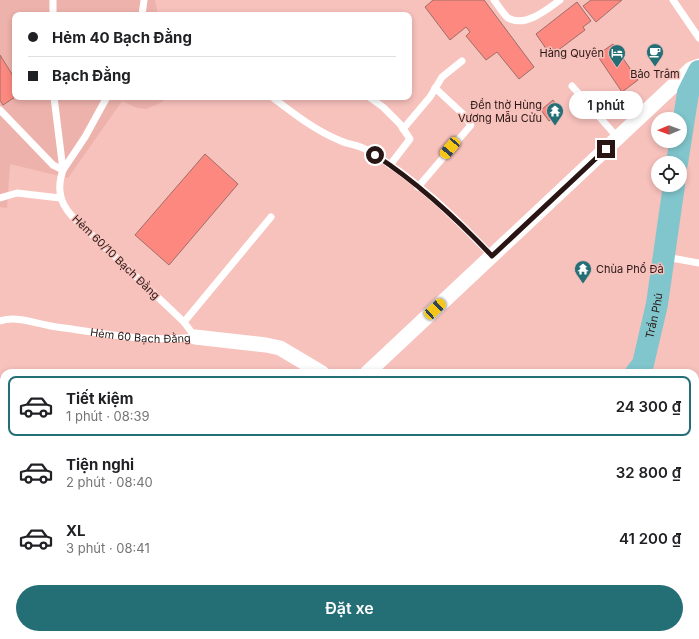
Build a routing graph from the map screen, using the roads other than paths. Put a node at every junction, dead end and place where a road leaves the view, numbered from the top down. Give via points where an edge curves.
1 (53, 0) edge
2 (144, 0) edge
3 (494, 0) edge
4 (560, 0) edge
5 (673, 0) edge
6 (53, 12) edge
7 (142, 12) edge
8 (699, 38) edge
9 (462, 62) dead end
10 (699, 66) edge
11 (696, 82) edge
12 (572, 86) dead end
13 (435, 88) junction
14 (54, 100) edge
15 (105, 100) edge
16 (276, 100) edge
17 (373, 100) edge
18 (0, 110) edge
19 (403, 129) junction
20 (618, 138) junction
21 (678, 156) edge
22 (390, 165) junction
23 (63, 170) junction
24 (418, 187) junction
25 (673, 192) edge
26 (0, 198) edge
27 (60, 198) junction
28 (271, 217) dead end
29 (492, 256) junction
30 (664, 257) junction
31 (699, 263) edge
32 (0, 322) edge
33 (184, 322) junction
34 (195, 337) junction
35 (315, 369) edge
36 (372, 369) edge
37 (639, 369) edge

1 - 6 lane
2 - 7 lane
3 - 4 lane via 508,18 518,20 531,18
5 - 8 lane
9 - 13 lane via 442,77
10 - 20 street via 691,69
11 - 21 main road via 683,121
12 - 20 lane
13 - 19 lane
13 - 24 lane via 471,125
14 - 23 lane
15 - 23 lane
16 - 22 lane via 318,130 342,142 365,149
17 - 19 lane
18 - 23 lane via 53,166
19 - 22 lane via 410,139
20 - 29 street
22 - 24 lane
23 - 27 lane
24 - 29 lane via 458,221
25 - 30 main road, Trần Phú
26 - 27 lane via 17,193
27 - 33 lane, Hẻm 60/10 Bạch Đằng via 75,221
28 - 33 lane
29 - 36 street
30 - 31 lane
30 - 37 main road, Trần Phú via 657,304 643,364
32 - 34 lane, Hẻm 60 Bạch Đằng via 19,319 150,340
33 - 34 lane, Hẻm 60/10 Bạch Đằng
34 - 35 street, Hẻm 60 Bạch Đằng via 280,348

